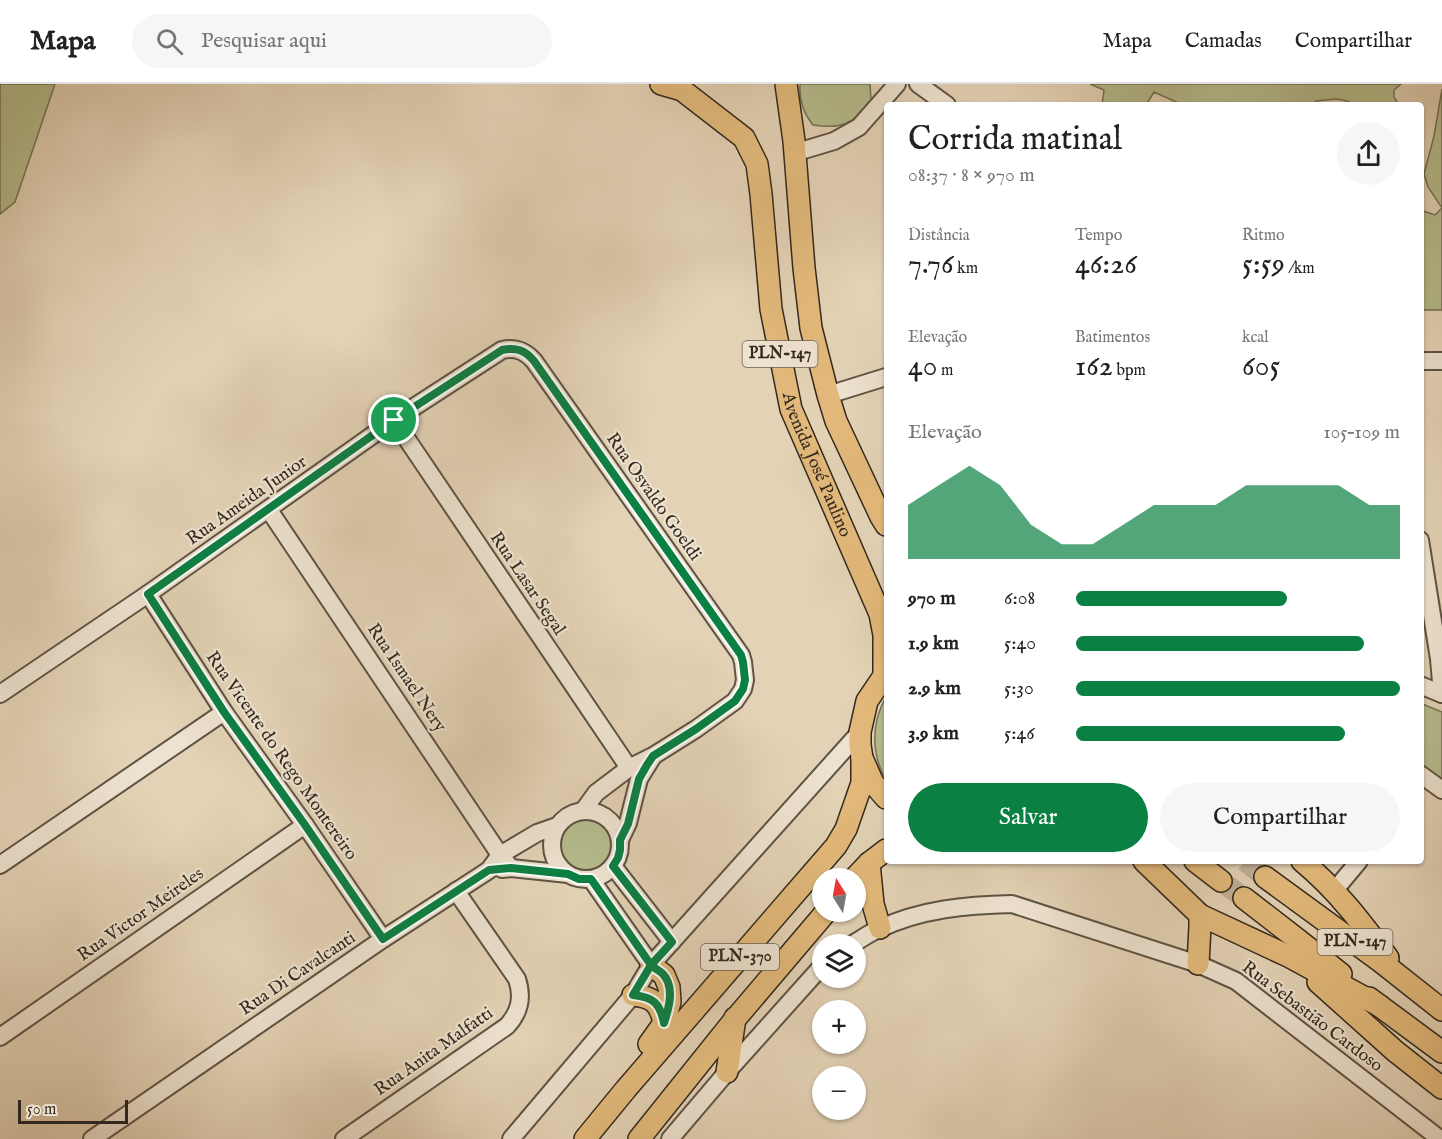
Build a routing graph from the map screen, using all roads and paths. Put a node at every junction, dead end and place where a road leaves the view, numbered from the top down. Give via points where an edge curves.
1 (661, 84) edge
2 (786, 84) edge
3 (897, 84) edge
4 (918, 84) edge
5 (943, 102) edge
6 (794, 153) junction
7 (521, 350) joint
8 (1424, 361) edge
9 (1442, 361) edge
10 (884, 379) edge
11 (828, 395) junction
12 (394, 420) junction
13 (269, 510) junction
14 (884, 521) edge
15 (1424, 565) edge
16 (148, 594) junction
17 (884, 635) edge
18 (884, 675) edge
19 (1424, 687) edge
20 (0, 694) edge
21 (1442, 694) edge
22 (224, 712) junction
23 (860, 732) junction
24 (653, 756) junction
25 (862, 758) junction
26 (628, 768) junction
27 (1424, 781) edge
28 (1442, 790) edge
29 (884, 796) edge
30 (583, 810) junction
31 (305, 825) junction
32 (557, 826) junction
33 (620, 840) junction
34 (884, 852) edge
35 (500, 855) junction
36 (869, 863) junction
37 (1147, 864) edge
38 (1199, 864) edge
39 (1306, 864) edge
40 (1356, 864) edge
41 (0, 865) edge
42 (613, 866) junction
43 (511, 868) junction
44 (864, 868) edge
45 (489, 870) junction
46 (568, 874) junction
47 (1265, 877) tunnel mouth
48 (591, 879) junction
49 (1221, 881) tunnel mouth
50 (456, 891) junction
51 (1334, 891) junction
52 (1244, 898) tunnel mouth
53 (1200, 915) junction
54 (818, 922) edge
55 (880, 928) junction
56 (866, 936) edge
57 (383, 939) junction
58 (672, 942) junction
59 (1290, 957) junction
60 (1197, 964) junction
61 (651, 965) junction
62 (812, 977) edge
63 (1405, 980) junction
64 (633, 995) junction
65 (1380, 1006) junction
66 (1442, 1010) edge
67 (736, 1018) junction
68 (664, 1023) junction
69 (0, 1036) edge
70 (1442, 1052) edge
71 (727, 1072) junction
72 (1442, 1088) edge
73 (626, 1089) junction
74 (365, 1133) edge
75 (92, 1139) edge
76 (344, 1139) edge
77 (511, 1139) edge
78 (585, 1139) edge
79 (639, 1139) edge
80 (670, 1139) edge
81 (1440, 1139) edge

1 - 17 main road, Avenida José Paulino / PLN-147 via 682,90 744,138 757,164 771,309 791,409 880,614
2 - 6 main road, Avenida José Paulino / PLN-147
3 - 6 street via 859,127 834,141
4 - 5 street
6 - 11 main road, Avenida José Paulino / PLN-147 via 811,328
7 - 12 street, Rua Ameida Junior via 502,350
7 - 24 street, Rua Osvaldo Goeldi via 534,361 741,655 743,689 735,701
8 - 9 street
10 - 11 street
11 - 14 main road, Avenida José Paulino / PLN-147 via 836,421
12 - 13 street, Rua Ameida Junior
12 - 26 street, Rua Lasar Segal
13 - 16 street, Rua Ameida Junior
13 - 35 street, Rua Ismael Nery
15 - 21 street
16 - 20 street, Rua Ameida Junior
16 - 22 street, Rua Vicente do Rego Montereiro
18 - 23 main road, PLN-370 via 867,701
19 - 21 street
22 - 31 street, Rua Vicente do Rego Montereiro
22 - 41 street
23 - 25 main road, PLN-370
23 - 58 street
24 - 26 street
24 - 33 street via 639,779
25 - 29 main road, PLN-370 via 873,783
25 - 73 main road, PLN-370 via 859,792 836,846
26 - 30 street via 596,793
27 - 28 street
30 - 32 street via 564,818
30 - 33 street via 603,815 617,830
31 - 57 street, Rua Vicente do Rego Montereiro
31 - 69 street, Rua Victor Meireles
32 - 35 street, Rua Di Cavalcanti
32 - 46 street via 552,853
33 - 42 street
34 - 36 main road
35 - 43 street, Rua Ismael Nery
35 - 45 street, Rua Di Cavalcanti
36 - 44 main road
36 - 55 main road
37 - 53 main road
38 - 49 main road
39 - 51 main road
40 - 51 street
42 - 48 street
42 - 58 street
43 - 45 street
43 - 46 street
45 - 50 street, Rua Di Cavalcanti
46 - 48 street
47 - 63 main road, PLN-147
48 - 61 street
50 - 57 street, Rua Di Cavalcanti
50 - 74 street, Rua Anita Malfatti via 517,979 518,1009 507,1026
51 - 63 main road
52 - 65 main road, PLN-147
53 - 59 main road
53 - 60 main road
54 - 67 main road, PLN-370
55 - 56 street
55 - 60 street, Rua Sebastião Cardoso via 941,909 1012,904
57 - 75 street, Rua Di Cavalcanti
58 - 61 street
59 - 65 main road
59 - 72 main road
60 - 81 street, Rua Sebastião Cardoso via 1236,981
61 - 64 street
61 - 68 main road via 664,975 669,987 670,1002
62 - 71 street
63 - 66 main road, PLN-147
64 - 68 main road via 654,1002 661,1009
64 - 77 street
65 - 70 main road, PLN-147
67 - 71 main road
67 - 79 main road, PLN-370
68 - 73 main road via 639,1057
71 - 80 street
73 - 78 main road, PLN-370
74 - 76 street, Rua Anita Malfatti

